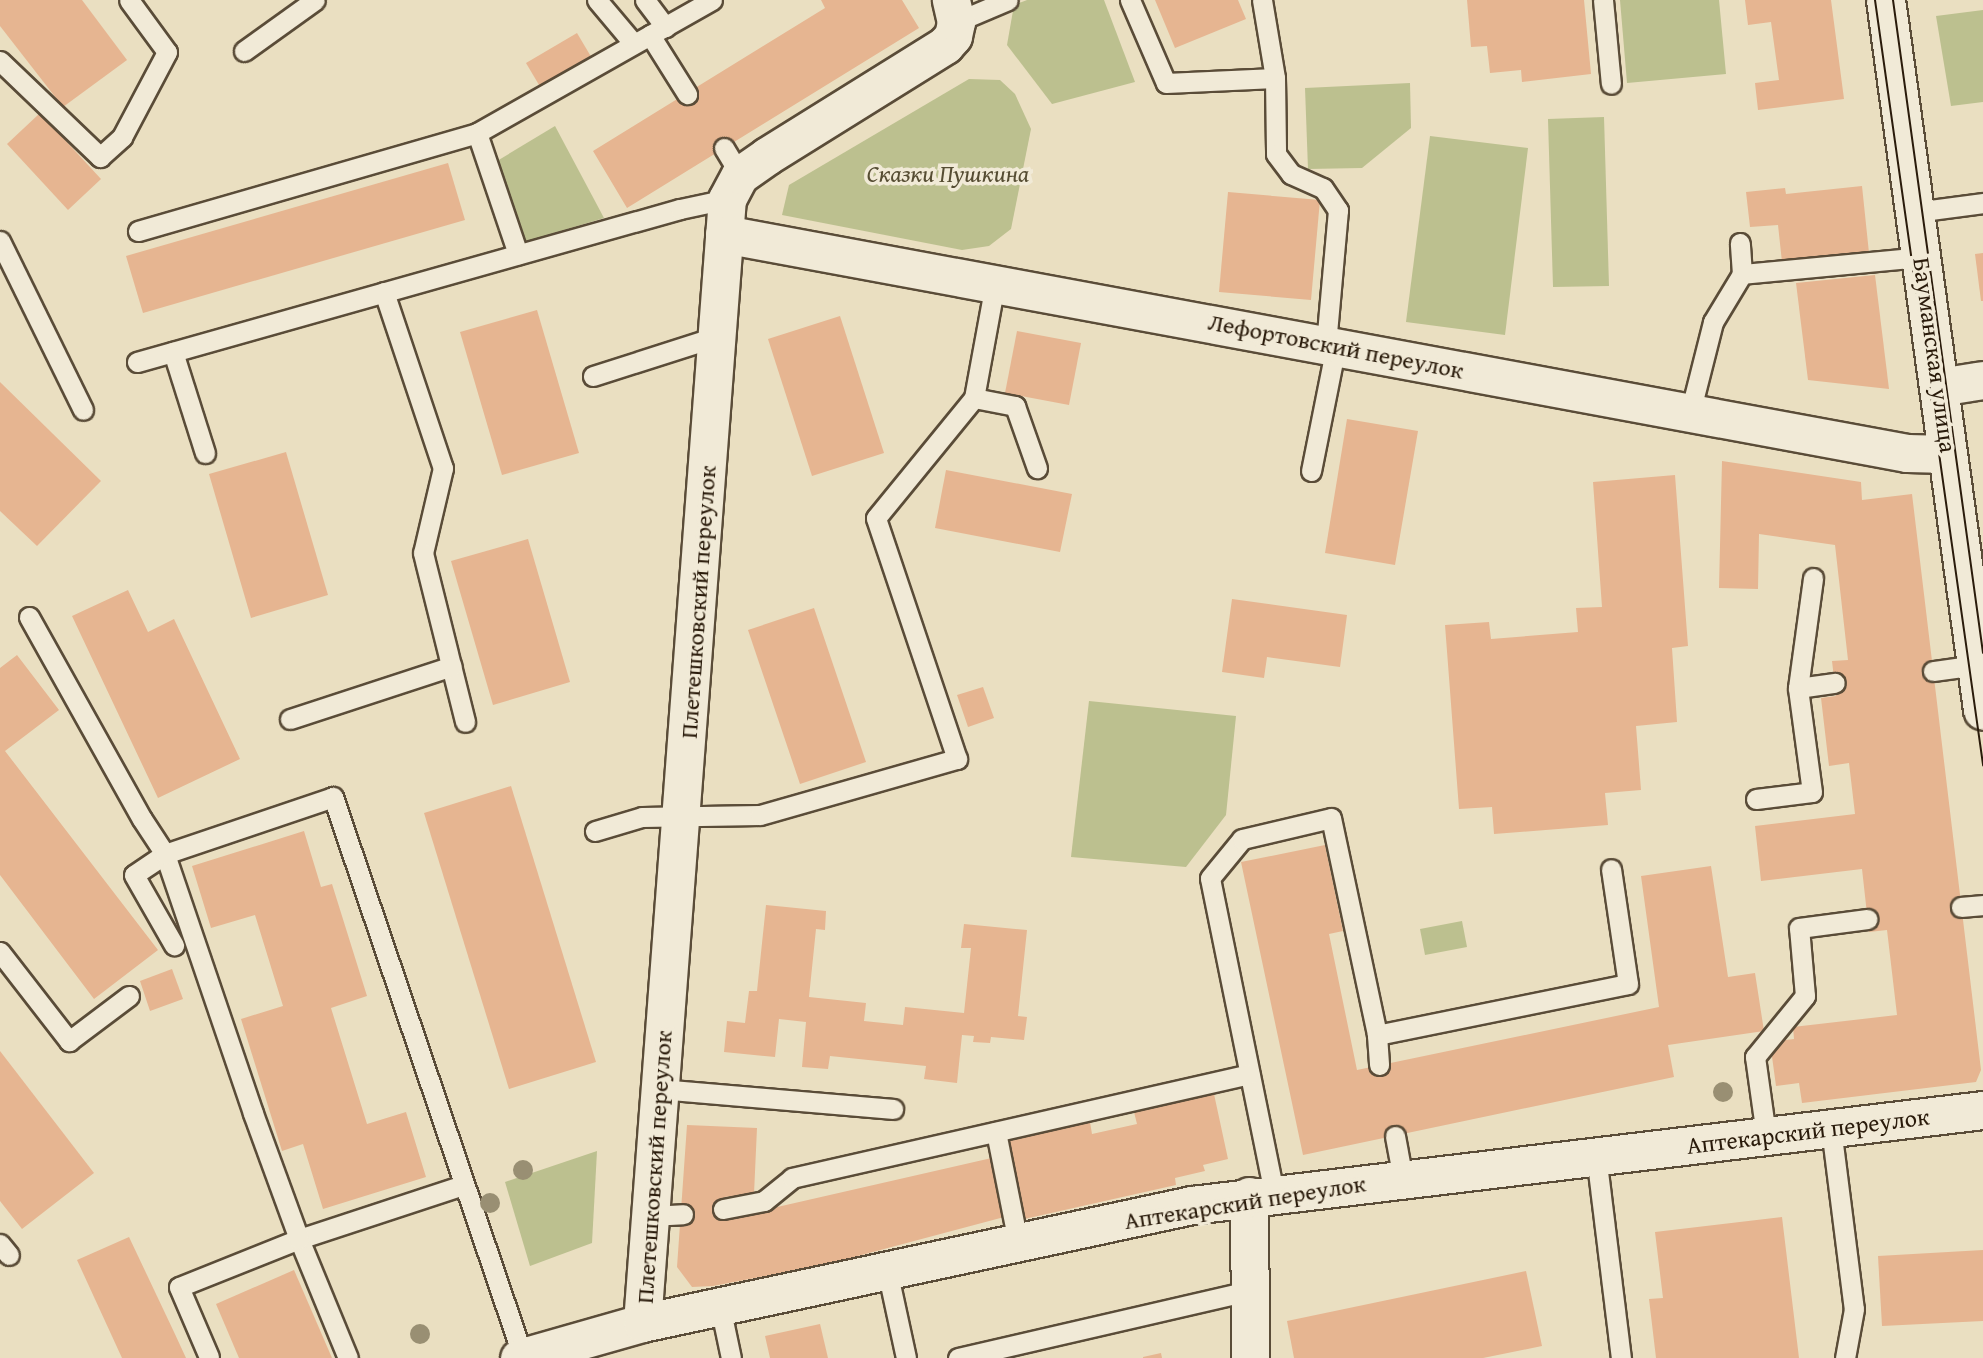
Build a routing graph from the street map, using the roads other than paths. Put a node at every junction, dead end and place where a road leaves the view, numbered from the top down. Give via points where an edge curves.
1 (129, 0) edge
2 (315, 0) edge
3 (597, 0) edge
4 (645, 0) edge
5 (712, 0) edge
6 (1008, 0) edge
7 (1130, 0) edge
8 (1262, 0) edge
9 (1602, 0) edge
10 (1886, 0) edge
11 (953, 11) edge
12 (650, 36) junction
13 (244, 51) dead end
14 (0, 61) edge
15 (1275, 78) junction
16 (1611, 84) dead end
17 (687, 94) dead end
18 (477, 133) junction
19 (729, 189) junction
20 (1983, 203) edge
21 (1915, 212) junction
22 (138, 231) dead end
23 (0, 242) edge
24 (1740, 243) dead end
25 (518, 254) junction
26 (1921, 257) junction
27 (1742, 274) junction
28 (995, 284) junction
29 (384, 292) junction
30 (718, 337) junction
31 (1331, 345) junction
32 (173, 352) junction
33 (137, 362) dead end
34 (593, 376) dead end
35 (1983, 380) edge
36 (1939, 387) junction
37 (974, 398) junction
38 (83, 410) dead end
39 (1690, 413) junction
40 (205, 453) dead end
41 (1948, 454) junction
42 (1037, 468) dead end
43 (1311, 471) dead end
44 (1813, 578) dead end
45 (29, 617) dead end
46 (1977, 665) junction
47 (452, 666) junction
48 (1933, 671) dead end
49 (1835, 683) dead end
50 (1798, 688) junction
51 (1983, 710) edge
52 (290, 719) dead end
53 (466, 722) dead end
54 (1756, 799) dead end
55 (681, 817) junction
56 (595, 831) dead end
57 (165, 854) junction
58 (1611, 869) dead end
59 (1983, 905) edge
60 (1961, 907) dead end
61 (1867, 919) dead end
62 (174, 945) dead end
63 (0, 952) edge
64 (129, 996) dead end
65 (1377, 1035) junction
66 (1379, 1065) dead end
67 (1249, 1074) junction
68 (660, 1088) junction
69 (893, 1110) dead end
70 (1983, 1110) edge
71 (1831, 1128) junction
72 (996, 1132) junction
73 (1766, 1135) junction
74 (1395, 1136) dead end
75 (1597, 1155) junction
76 (1403, 1180) junction
77 (463, 1185) junction
78 (1261, 1195) junction
79 (723, 1209) dead end
80 (299, 1239) junction
81 (1018, 1242) junction
82 (887, 1270) junction
83 (1250, 1291) junction
84 (720, 1306) junction
85 (642, 1323) junction
86 (209, 1357) edge
87 (521, 1357) edge
88 (348, 1358) edge
89 (731, 1358) edge
90 (906, 1358) edge
91 (958, 1358) edge
92 (1250, 1358) edge
93 (1621, 1358) edge
94 (1845, 1358) edge

1 - 14 lane via 167,52 122,137 100,157
2 - 13 lane
3 - 12 lane
4 - 12 lane
5 - 12 lane
6 - 11 lane
7 - 15 lane via 1166,83
8 - 15 lane
9 - 16 lane
10 - 21 street, Бауманская улица
11 - 19 street via 953,36 945,45
12 - 17 lane
12 - 18 lane
15 - 31 lane via 1276,154 1291,174 1323,188 1338,210
18 - 22 lane
18 - 25 lane
19 - 25 lane via 680,209
19 - 28 street, Лефортовский переулок
19 - 30 street, Плетешковский переулок
20 - 21 lane
21 - 26 street, Бауманская улица
23 - 38 lane
24 - 27 lane
25 - 29 lane
26 - 27 lane
26 - 36 street, Бауманская улица
27 - 39 lane via 1713,322
28 - 31 street, Лефортовский переулок
28 - 37 lane
29 - 32 lane
29 - 47 lane via 443,468 423,553
30 - 34 lane
30 - 55 street, Плетешковский переулок
31 - 39 street, Лефортовский переулок
31 - 43 lane
32 - 33 lane
32 - 40 lane
35 - 36 street
36 - 41 street, Бауманская улица
37 - 42 lane via 1015,406
37 - 55 lane via 876,518 957,759 760,815
39 - 41 street, Лефортовский переулок via 1906,453
41 - 46 street, Бауманская улица
44 - 50 lane
45 - 57 lane
46 - 48 lane
46 - 51 street, Бауманская улица
47 - 52 lane
47 - 53 lane
49 - 50 lane
50 - 54 lane via 1812,792
55 - 56 lane via 642,817
55 - 68 street, Плетешковский переулок
57 - 62 lane via 134,875
57 - 77 lane via 333,797
57 - 80 lane
58 - 65 lane via 1628,984
59 - 60 lane
61 - 73 lane via 1799,928 1805,996 1755,1057
63 - 64 lane via 69,1041
65 - 66 lane
65 - 67 lane via 1331,818 1242,839 1210,878
67 - 72 lane
67 - 78 lane
68 - 69 lane
68 - 85 street, Плетешковский переулок via 667,1215
70 - 71 street, Аптекарский переулок
71 - 73 street, Аптекарский переулок
71 - 94 lane via 1854,1309
72 - 79 lane via 792,1178 764,1201
72 - 81 lane
73 - 75 street, Аптекарский переулок
74 - 76 lane
75 - 76 street, Аптекарский переулок
75 - 93 lane
76 - 78 street, Аптекарский переулок
77 - 80 lane
77 - 87 lane
78 - 81 street, Аптекарский переулок
78 - 83 street
80 - 86 lane via 179,1287
80 - 88 lane
81 - 82 street, Аптекарский переулок
82 - 84 street, Аптекарский переулок
82 - 90 lane
83 - 91 lane
83 - 92 street
84 - 85 street, Аптекарский переулок
84 - 89 lane
85 - 87 street, Аптекарский переулок

